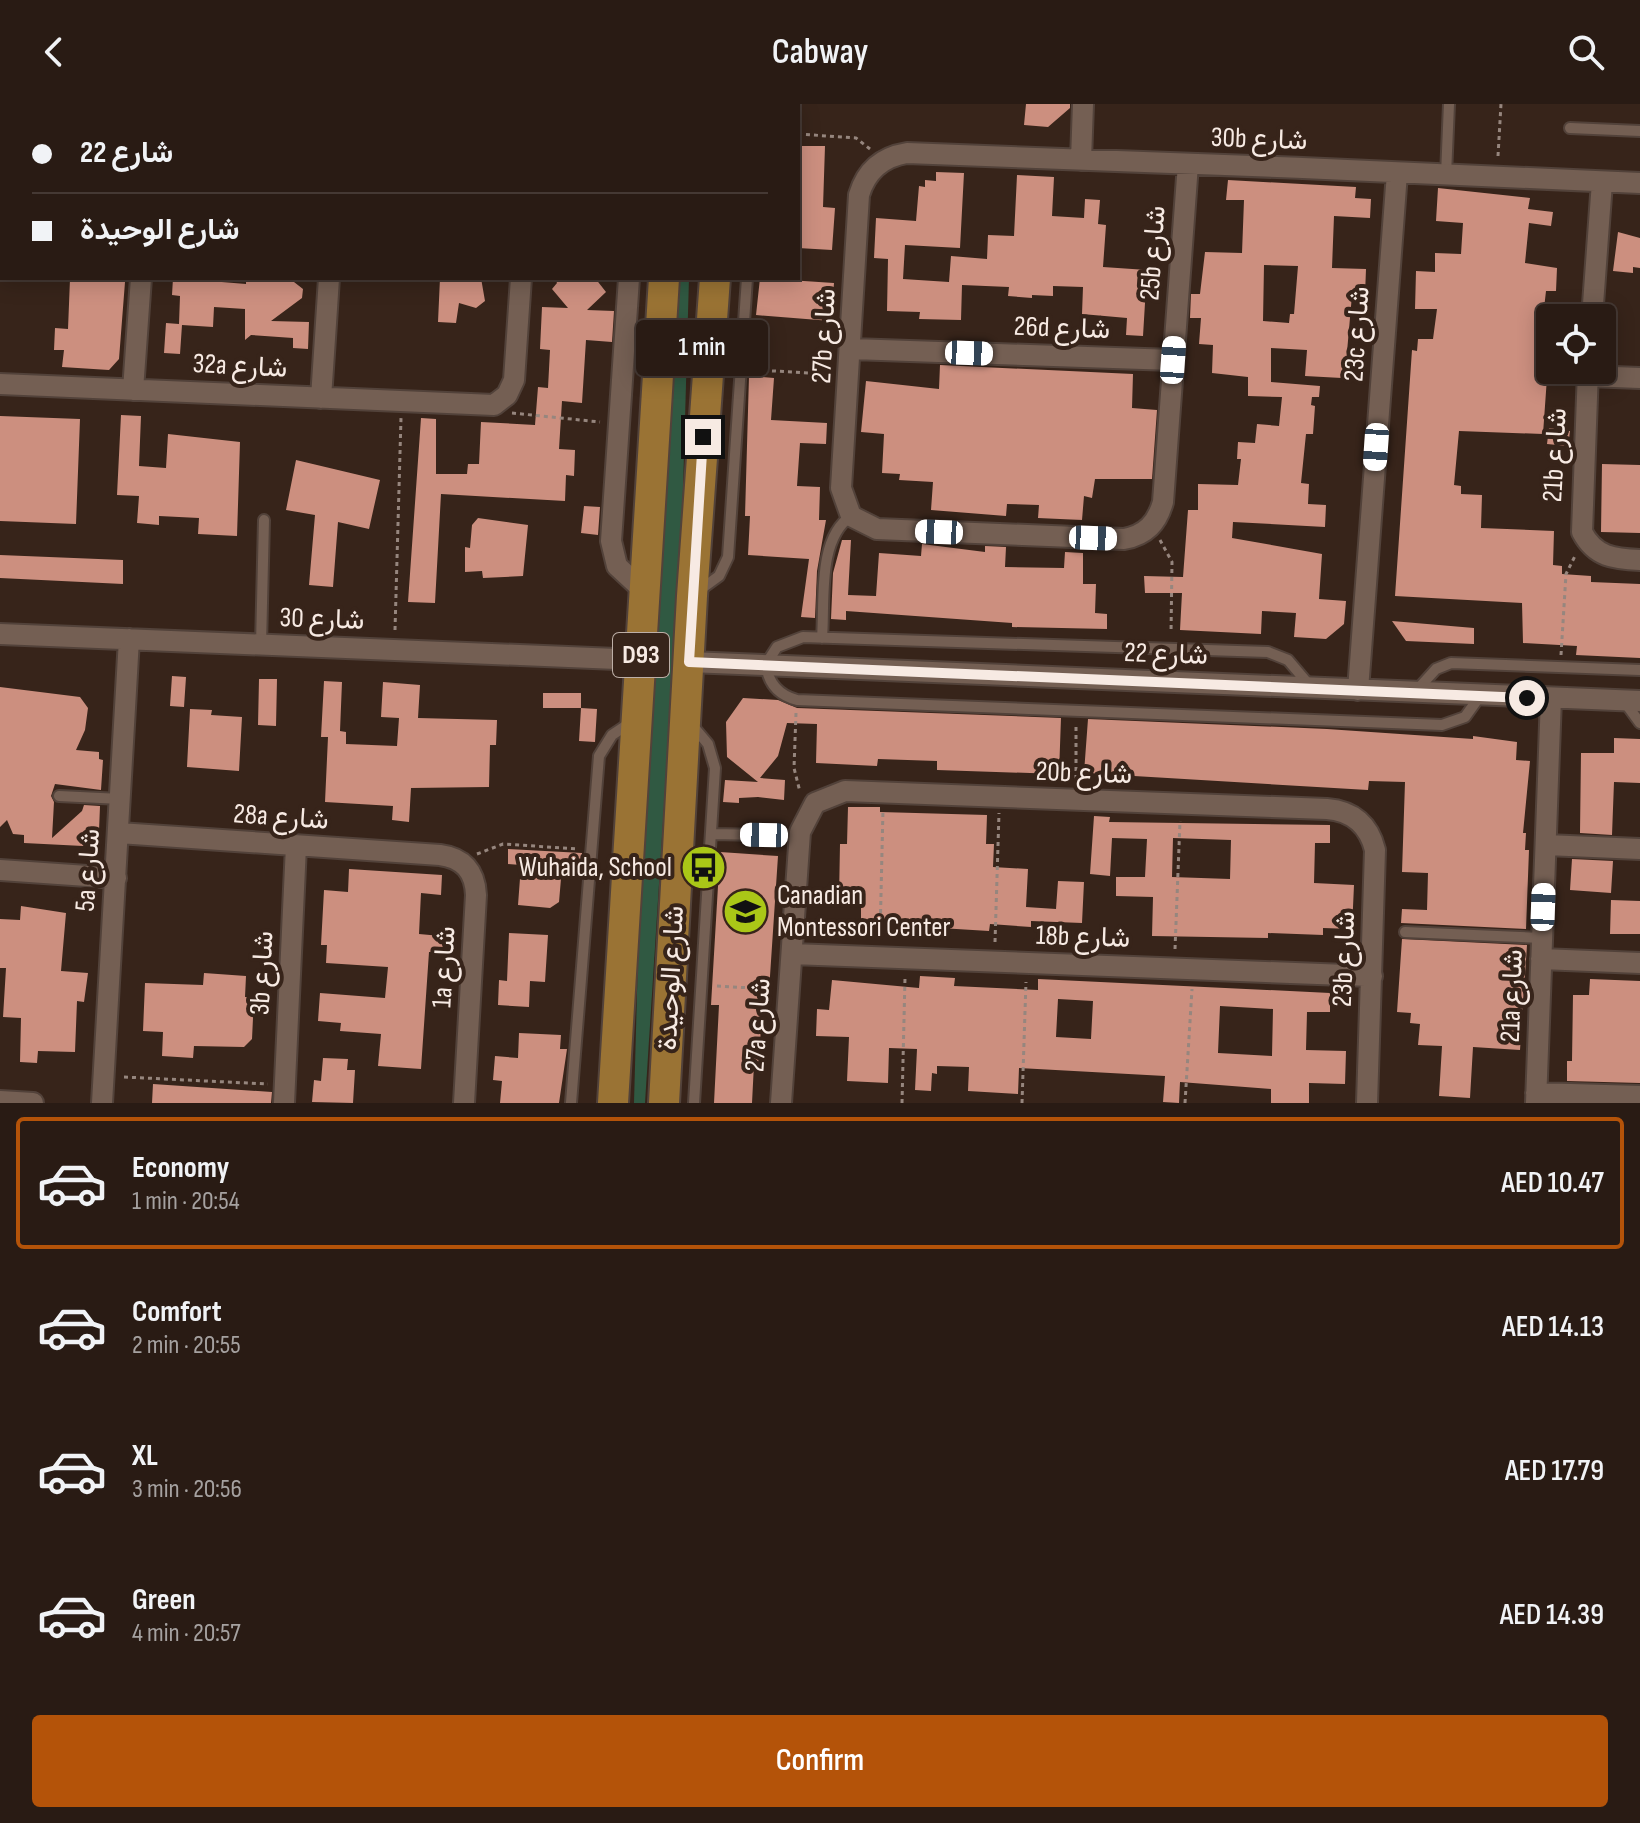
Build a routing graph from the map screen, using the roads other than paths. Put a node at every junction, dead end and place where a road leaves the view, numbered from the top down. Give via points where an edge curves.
1 (1083, 104) edge
2 (1449, 104) edge
3 (1570, 128) dead end
4 (1640, 131) edge
5 (1081, 160) junction
6 (879, 163) joint
7 (1188, 164) junction
8 (1397, 173) junction
9 (1446, 175) junction
10 (1602, 182) junction
11 (1640, 183) edge
12 (141, 280) edge
13 (329, 280) edge
14 (521, 280) edge
15 (629, 280) edge
16 (664, 280) edge
17 (715, 280) edge
18 (747, 280) edge
19 (1593, 304) edge
20 (852, 349) junction
21 (1173, 360) junction
22 (1616, 376) edge
23 (1640, 378) edge
24 (0, 384) edge
25 (1587, 384) edge
26 (133, 390) junction
27 (321, 398) junction
28 (851, 516) junction
29 (264, 520) dead end
30 (1640, 560) edge
31 (645, 592) junction
32 (692, 596) junction
33 (0, 634) edge
34 (822, 638) junction
35 (129, 639) junction
36 (261, 645) junction
37 (641, 660) junction
38 (689, 662) junction
39 (766, 664) junction
40 (1640, 670) edge
41 (1312, 688) junction
42 (1358, 690) junction
43 (1416, 693) junction
44 (1480, 696) junction
45 (1551, 698) junction
46 (1632, 701) edge
47 (638, 718) junction
48 (685, 718) junction
49 (1640, 723) edge
50 (59, 796) dead end
51 (121, 799) junction
52 (809, 810) joint
53 (1360, 821) joint
54 (119, 833) junction
55 (712, 834) junction
56 (764, 835) dead end
57 (1546, 845) junction
58 (296, 846) junction
59 (1640, 849) edge
60 (466, 866) joint
61 (0, 870) edge
62 (116, 878) junction
63 (1405, 932) dead end
64 (1542, 938) junction
65 (792, 954) junction
66 (1541, 959) junction
67 (1640, 963) edge
68 (1372, 976) junction
69 (284, 1094) edge
70 (1640, 1096) edge
71 (1536, 1098) edge
72 (0, 1101) edge
73 (33, 1103) edge
74 (102, 1103) edge
75 (464, 1103) edge
76 (571, 1103) edge
77 (613, 1103) edge
78 (664, 1103) edge
79 (694, 1103) edge
80 (781, 1103) edge
81 (1367, 1103) edge

1 - 5 street
2 - 9 lane
3 - 4 lane
5 - 6 street, 30b شارع via 907,153
5 - 7 street, 30b شارع
6 - 20 street, 27b شارع via 859,195
7 - 8 street, 30b شارع
7 - 21 street, 25b شارع
8 - 9 street, 30b شارع
8 - 42 street, 23c شارع
9 - 10 street, 30b شارع
10 - 11 street, 30b شارع
10 - 19 street
12 - 26 street
13 - 27 street
14 - 27 street, 32a شارع via 514,380 507,395 486,405
15 - 31 street via 613,554 625,576
16 - 31 main road, شارع الوحيدة / D93
17 - 32 main road, شارع الوحيدة / D93
18 - 32 lane via 728,557 719,576
20 - 21 street, 26d شارع
20 - 28 street, 27b شارع via 841,488
21 - 28 street, 25b شارع via 1163,502 1146,531 1124,539 877,529
22 - 23 street
24 - 26 street, 32a شارع
25 - 30 street, 21b شارع via 1580,521 1587,542 1604,556
26 - 27 street, 32a شارع
28 - 34 lane via 836,529 829,547
29 - 36 lane
31 - 37 main road, شارع الوحيدة / D93
32 - 38 main road, شارع الوحيدة / D93
33 - 35 street, شارع 30
34 - 39 lane via 785,641
34 - 41 lane via 1279,655
35 - 36 street, شارع 30
35 - 51 street, 5a شارع
36 - 37 street, شارع 30
37 - 47 main road, شارع الوحيدة / D93
38 - 39 street, شارع 22
38 - 48 main road, شارع الوحيدة / D93
39 - 41 street, شارع 22
39 - 44 lane via 772,685 797,700 1442,725 1465,717
40 - 43 lane via 1451,663 1436,669
41 - 42 street, شارع 22
42 - 43 street, شارع 22
43 - 44 street, شارع 22
44 - 45 street, شارع 22
45 - 46 street, شارع 22
45 - 57 street, 21a شارع
46 - 49 lane
47 - 76 lane via 612,735 599,756
47 - 77 main road, شارع الوحيدة / D93
48 - 55 lane via 708,744 714,760
48 - 78 main road, شارع الوحيدة / D93
50 - 51 lane
51 - 54 street, 5a شارع
52 - 53 street, 20b شارع via 834,792 1336,810
52 - 65 street, 27a شارع via 800,832
53 - 68 street, 23b شارع via 1375,850
54 - 58 street, 28a شارع
54 - 62 street, 5a شارع
55 - 56 lane
55 - 79 lane
57 - 59 street
57 - 64 street, 21a شارع
58 - 60 street, 28a شارع via 440,855
58 - 69 street, 3b شارع
60 - 75 street, 1a شارع via 476,895
61 - 62 street
62 - 74 street, 5a شارع
63 - 64 lane
64 - 66 street, 21a شارع
65 - 68 street, 18b شارع
65 - 80 street, 27a شارع
66 - 67 street
66 - 71 street, 21a شارع
68 - 81 street, 23b شارع
70 - 71 street
72 - 73 street

